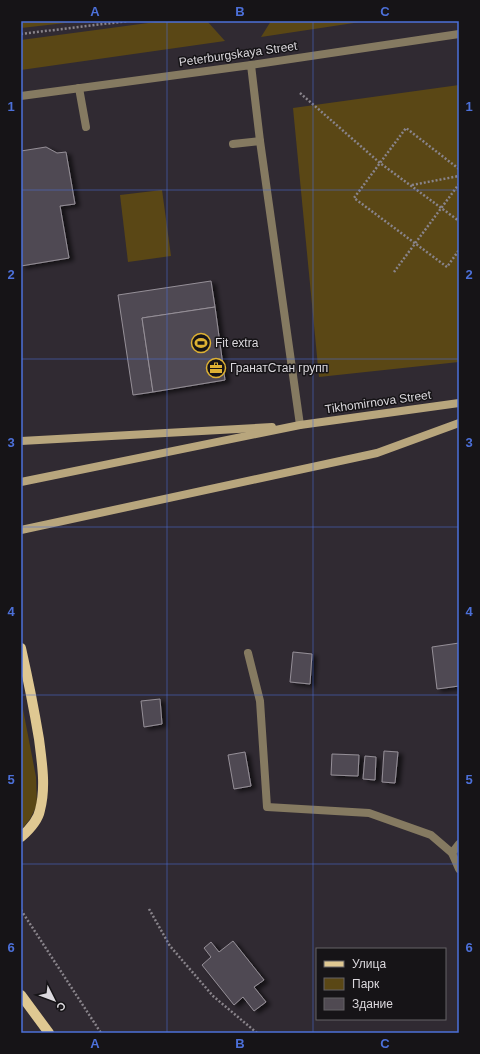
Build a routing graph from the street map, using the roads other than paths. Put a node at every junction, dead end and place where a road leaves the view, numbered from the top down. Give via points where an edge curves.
1 (459, 34) edge
2 (250, 65) junction
3 (79, 88) junction
4 (21, 96) edge
5 (86, 127) dead end
6 (260, 141) junction
7 (233, 144) dead end
8 (459, 403) edge
9 (459, 423) edge
10 (300, 425) junction
11 (21, 441) edge
12 (21, 482) edge
13 (21, 530) edge
14 (21, 648) edge
15 (248, 653) dead end
16 (21, 837) edge
17 (459, 844) edge
18 (452, 853) junction
19 (459, 870) edge
20 (21, 995) edge
21 (49, 1033) edge

1 - 2 street, Peterburgskaya Street
2 - 3 street, Peterburgskaya Street
2 - 6 street
3 - 4 street, Peterburgskaya Street
3 - 5 street
6 - 7 street
6 - 10 street
8 - 10 main road, Tikhomirnova Street
9 - 13 main road via 376,453
10 - 11 main road
10 - 12 main road
14 - 16 main road via 33,698 43,769 40,812 31,828
15 - 18 street via 260,701 267,807 369,813 431,835
17 - 18 street
18 - 19 street
20 - 21 main road

